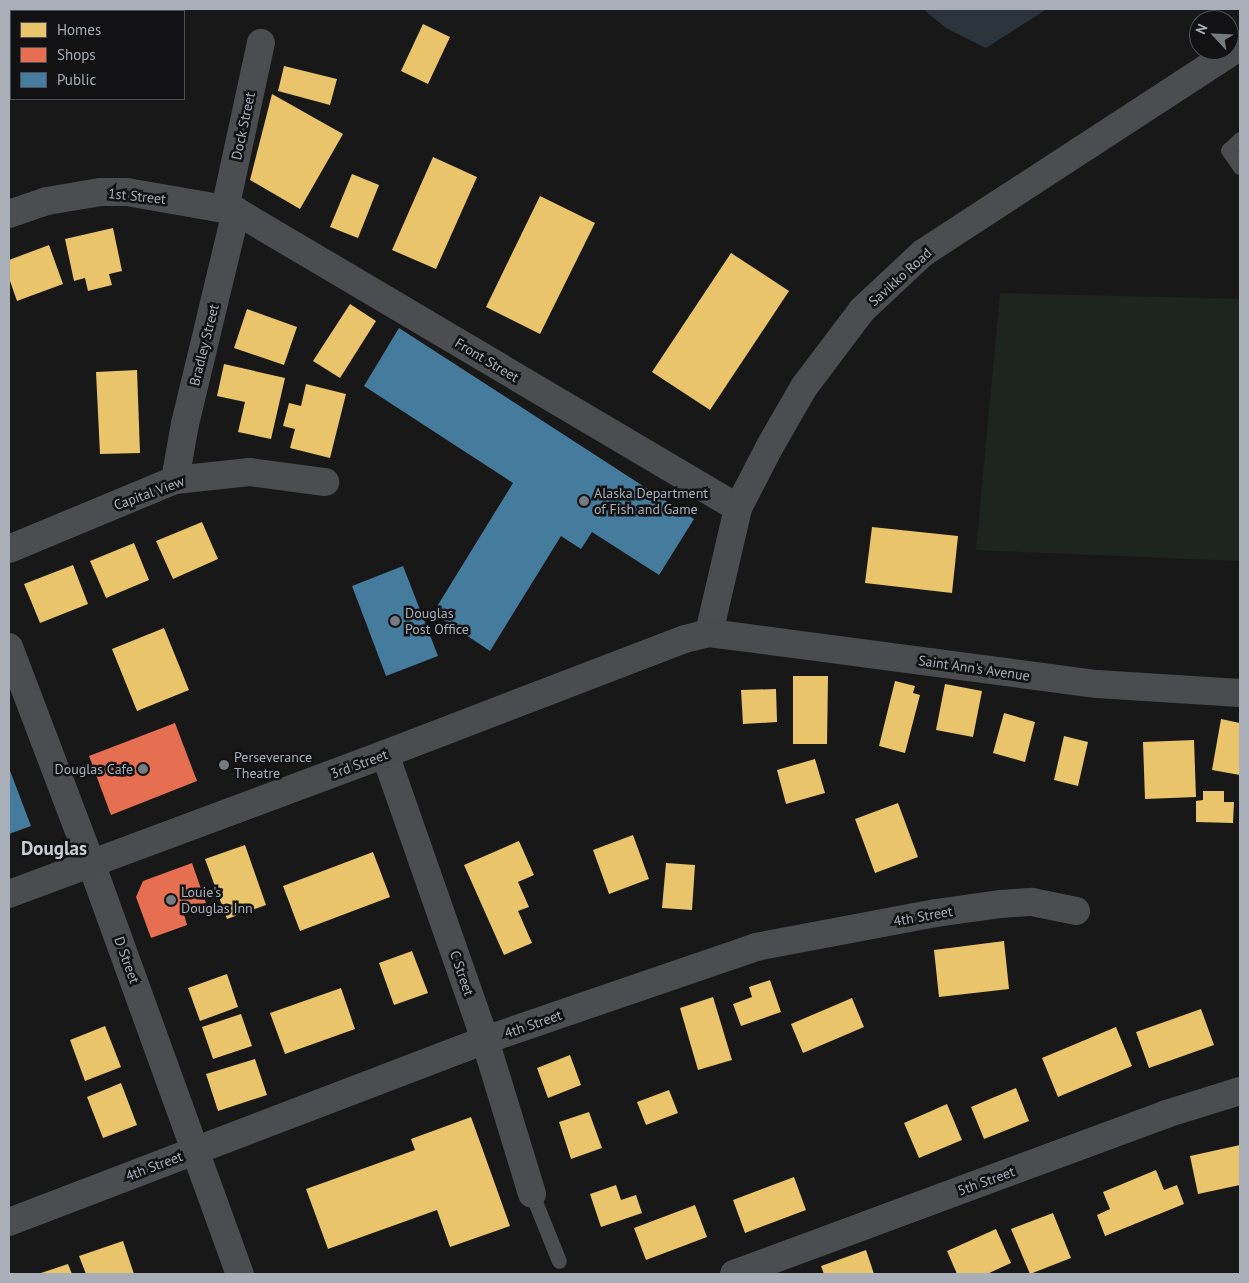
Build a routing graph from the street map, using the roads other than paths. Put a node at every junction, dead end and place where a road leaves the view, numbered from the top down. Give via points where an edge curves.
1 (261, 43) dead end
2 (1240, 46) edge
3 (1240, 139) edge
4 (1240, 167) edge
5 (231, 210) junction
6 (9, 214) edge
7 (175, 480) junction
8 (325, 482) dead end
9 (738, 508) junction
10 (9, 549) edge
11 (709, 633) junction
12 (9, 648) edge
13 (1240, 693) edge
14 (385, 754) junction
15 (91, 863) junction
16 (9, 894) edge
17 (1076, 911) dead end
18 (485, 1040) junction
19 (1240, 1091) edge
20 (197, 1150) junction
21 (532, 1194) joint
22 (9, 1222) edge
23 (559, 1261) dead end
24 (240, 1274) edge
25 (734, 1274) edge

1 - 5 street, Dock Street
2 - 9 street, Savikko Road via 924,253 862,310 804,388
3 - 4 lane via 1228,150
5 - 6 street, 1st Street via 127,192 101,192 47,200
5 - 7 street, Bradley Street
5 - 9 street, Front Street
7 - 8 street, Capital View via 250,472
7 - 10 street, Capital View
9 - 11 street, Savikko Road
11 - 13 main road, Saint Ann's Avenue via 1097,684
11 - 14 main road, 3rd Street via 684,639
12 - 15 street, D Street
14 - 15 main road, 3rd Street
14 - 18 street, C Street
15 - 16 main road, 3rd Street
15 - 20 street, D Street
17 - 18 street, 4th Street via 1032,902 1001,904 756,947
18 - 20 street, 4th Street
18 - 21 street, C Street
19 - 25 street, 5th Street via 1166,1114
20 - 22 street, 4th Street
20 - 24 street, D Street
21 - 23 lane

